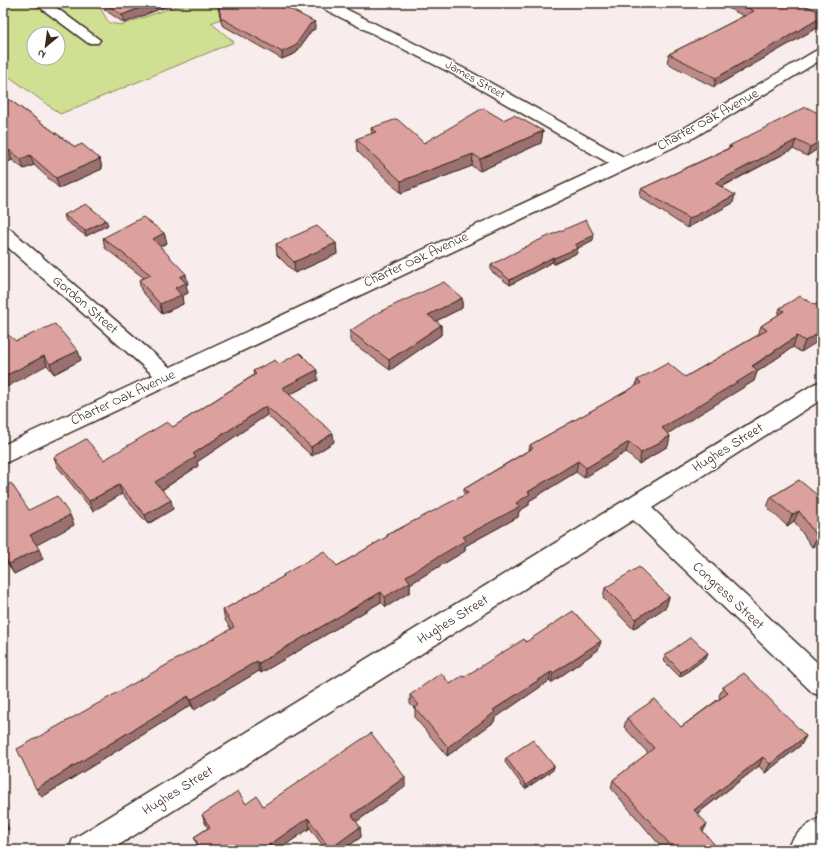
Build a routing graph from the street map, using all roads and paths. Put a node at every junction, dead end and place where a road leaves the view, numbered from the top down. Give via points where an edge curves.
1 (41, 3) edge
2 (322, 3) edge
3 (93, 40) dead end
4 (822, 53) edge
5 (623, 164) junction
6 (3, 234) edge
7 (168, 377) junction
8 (822, 389) edge
9 (3, 455) edge
10 (635, 507) junction
11 (822, 684) edge
12 (822, 832) edge
13 (84, 850) edge
14 (800, 850) edge

1 - 3 street
2 - 5 street, James Street via 464,74
4 - 5 street, Charter Oak Avenue via 689,133
5 - 7 street, Charter Oak Avenue
6 - 7 street, Gordon Street
7 - 9 street, Charter Oak Avenue
8 - 10 street, Hughes Street
10 - 11 street, Congress Street
10 - 13 street, Hughes Street
12 - 14 street

